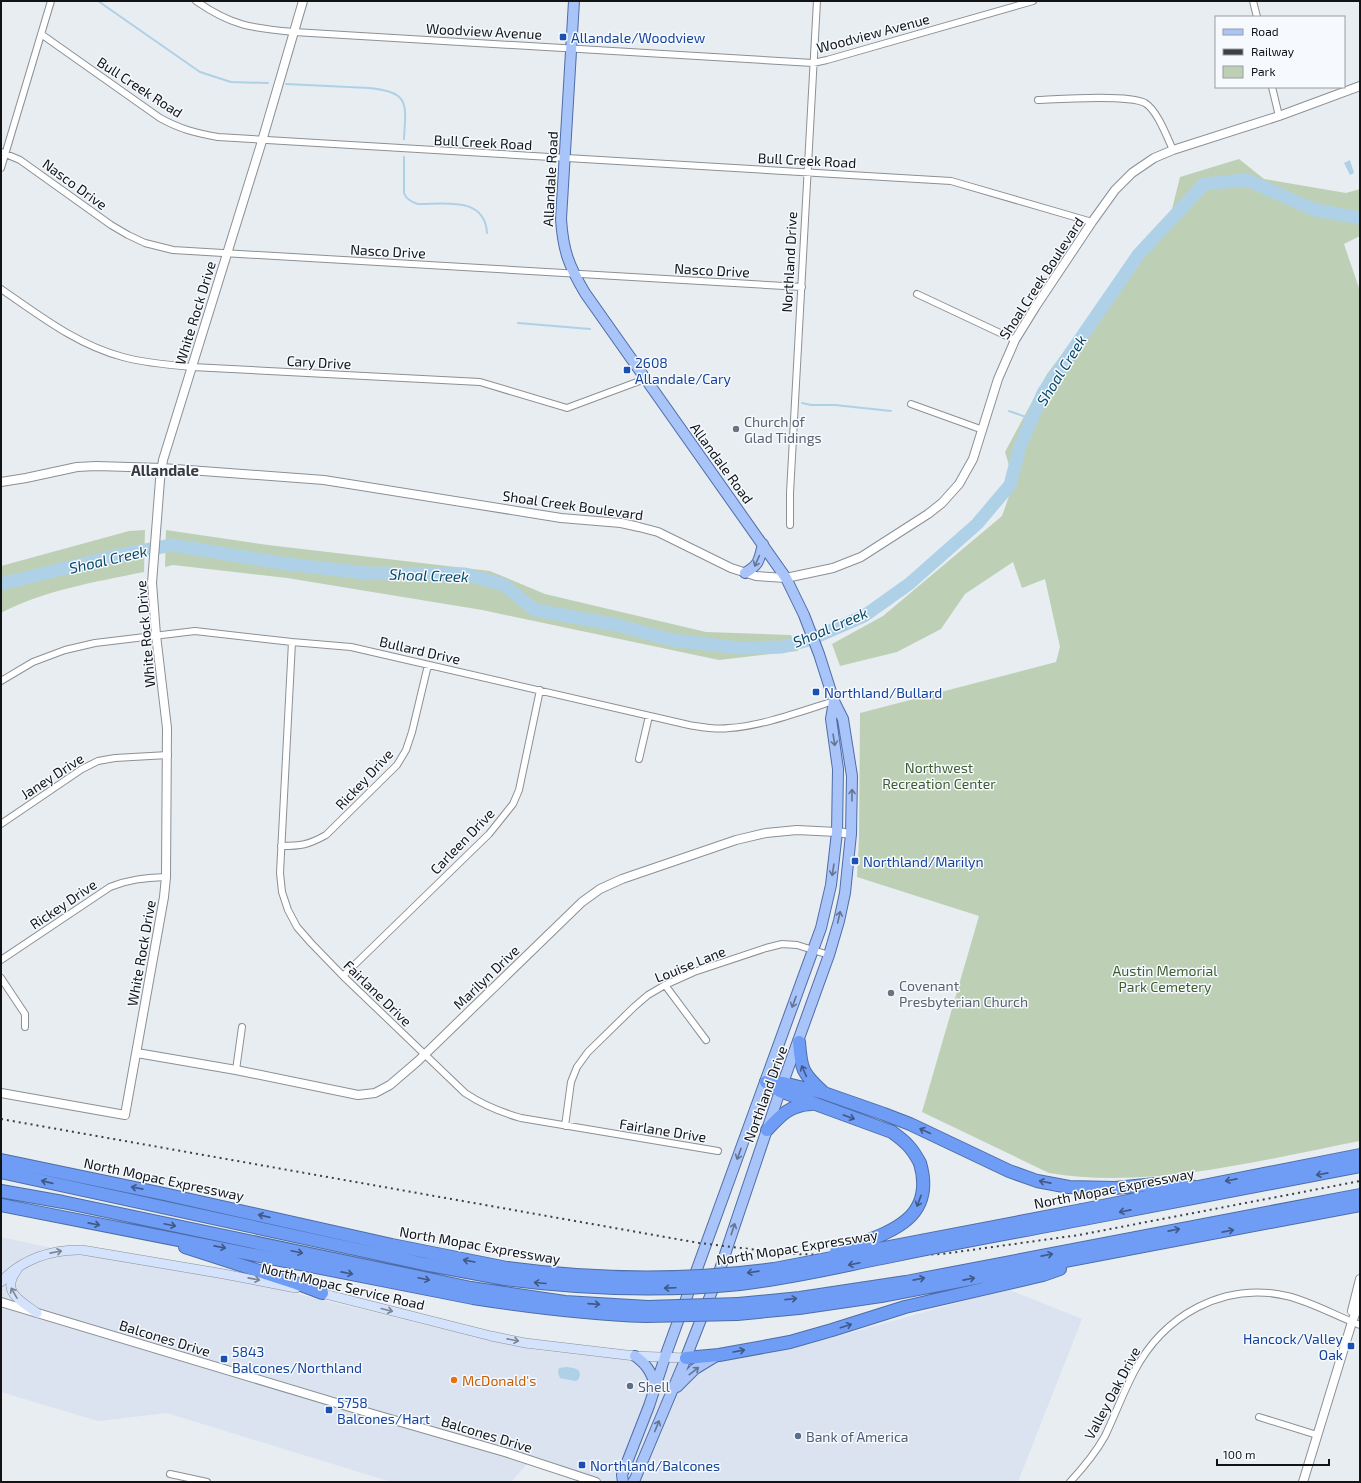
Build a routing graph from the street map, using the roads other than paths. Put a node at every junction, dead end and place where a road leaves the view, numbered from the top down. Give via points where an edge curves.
1 (51, 1) edge
2 (196, 1) edge
3 (303, 1) edge
4 (574, 1) edge
5 (817, 1) edge
6 (1033, 1) edge
7 (1253, 1) edge
8 (1257, 16) edge
9 (294, 32) junction
10 (41, 34) junction
11 (571, 48) junction
12 (813, 62) junction
13 (1360, 86) edge
14 (1272, 88) edge
15 (1038, 100) dead end
16 (1279, 116) junction
17 (262, 141) junction
18 (1173, 150) junction
19 (3, 153) edge
20 (565, 158) junction
21 (1, 168) edge
22 (807, 172) junction
23 (1092, 222) junction
24 (227, 254) junction
25 (574, 275) junction
26 (802, 287) junction
27 (1, 289) edge
28 (916, 294) dead end
29 (1015, 340) junction
30 (192, 367) junction
31 (645, 379) junction
32 (910, 404) dead end
33 (983, 430) junction
34 (162, 468) junction
35 (1, 482) edge
36 (790, 525) dead end
37 (763, 544) junction
38 (745, 573) junction
39 (786, 578) junction
40 (156, 635) junction
41 (292, 642) junction
42 (428, 665) junction
43 (1, 681) edge
44 (540, 690) junction
45 (834, 701) junction
46 (649, 716) junction
47 (168, 755) junction
48 (640, 759) dead end
49 (1, 824) edge
50 (837, 832) junction
51 (851, 834) junction
52 (281, 846) junction
53 (166, 877) junction
54 (813, 949) junction
55 (829, 955) junction
56 (1, 960) edge
57 (343, 976) junction
58 (1, 978) edge
59 (665, 985) junction
60 (25, 1027) dead end
61 (242, 1027) dead end
62 (706, 1040) dead end
63 (799, 1042) junction
64 (136, 1053) junction
65 (425, 1054) junction
66 (236, 1070) junction
67 (766, 1082) junction
68 (782, 1087) junction
69 (1, 1093) edge
70 (824, 1093) junction
71 (812, 1104) junction
72 (566, 1126) junction
73 (767, 1130) junction
74 (718, 1151) dead end
75 (1360, 1155) edge
76 (1, 1160) edge
77 (1360, 1166) edge
78 (36, 1168) junction
79 (1, 1172) edge
80 (1195, 1187) junction
81 (1, 1190) edge
82 (1360, 1195) edge
83 (1, 1200) edge
84 (1, 1205) edge
85 (154, 1205) junction
86 (1360, 1205) edge
87 (1083, 1215) junction
88 (132, 1218) junction
89 (154, 1236) junction
90 (1094, 1257) junction
91 (805, 1263) junction
92 (20, 1266) junction
93 (506, 1274) junction
94 (1360, 1279) edge
95 (1, 1282) edge
96 (322, 1293) junction
97 (1360, 1301) edge
98 (1, 1302) edge
99 (737, 1309) junction
100 (647, 1311) junction
101 (37, 1313) junction
102 (1352, 1322) junction
103 (1360, 1326) edge
104 (718, 1355) junction
105 (635, 1356) junction
106 (665, 1357) junction
107 (686, 1358) junction
108 (655, 1385) junction
109 (673, 1391) junction
110 (1259, 1417) dead end
111 (1317, 1435) junction
112 (170, 1474) dead end
113 (207, 1482) edge
114 (596, 1482) edge
115 (623, 1482) edge
116 (633, 1482) edge
117 (1070, 1482) edge
118 (1303, 1482) edge

1 - 10 street
2 - 9 street, Woodview Avenue via 214,14 242,25
3 - 9 street, White Rock Drive
4 - 11 main road, Allandale Road
5 - 12 street, Northland Drive
6 - 12 street, Woodview Avenue
7 - 8 street
9 - 11 street, Woodview Avenue
9 - 17 street, White Rock Drive
10 - 17 street, Bull Creek Road via 176,127 218,137
10 - 19 street
11 - 12 street, Woodview Avenue
11 - 20 main road, Allandale Road
12 - 22 street, Northland Drive
13 - 16 street, Shoal Creek Boulevard
14 - 16 street
15 - 18 street via 1127,98 1145,103 1155,115
16 - 18 street, Shoal Creek Boulevard
17 - 20 street, Bull Creek Road
17 - 24 street, White Rock Drive
18 - 23 street, Shoal Creek Boulevard via 1154,158 1132,173 1115,190
19 - 21 street
19 - 24 street, Nasco Drive via 20,160 112,226 145,243 173,250
20 - 22 street, Bull Creek Road
20 - 25 main road, Allandale Road via 560,220 565,255
22 - 23 street, Bull Creek Road via 951,181
22 - 26 street, Northland Drive
23 - 29 street, Shoal Creek Boulevard
24 - 25 street, Nasco Drive
24 - 30 street, White Rock Drive
25 - 26 street, Nasco Drive
25 - 31 main road, Allandale Road
26 - 36 street, Northland Drive
27 - 30 street, Cary Drive via 66,333 97,348 148,363
28 - 29 street
29 - 33 street, Shoal Creek Boulevard via 998,379
30 - 31 street, Cary Drive via 480,382 567,408
30 - 34 street, White Rock Drive
31 - 37 main road, Allandale Road
32 - 33 street
33 - 39 street, Shoal Creek Boulevard via 973,459 959,484 928,514 861,557 832,568
34 - 35 street, Shoal Creek Boulevard via 77,467
34 - 38 street, Shoal Creek Boulevard via 324,480 561,518 621,523 658,532
34 - 40 street, White Rock Drive via 152,583
37 -> 38 main road via 755,567
37 - 39 main road, Allandale Road
38 - 39 street, Shoal Creek Boulevard
39 - 45 main road, Northland Drive via 804,615
40 - 41 street, Bullard Drive via 195,631
40 - 43 street, Bullard Drive via 95,643 65,650 33,662
40 - 47 street, White Rock Drive
41 - 42 street, Bullard Drive via 351,646
41 - 52 street, Fairlane Drive
42 - 44 street, Bullard Drive
42 - 52 street, Rickey Drive via 412,732 397,765 326,835 302,846
44 - 46 street, Bullard Drive
44 - 57 street, Carleen Drive via 519,790 513,804 490,834
45 - 46 street, Bullard Drive via 750,726 728,729 689,725
45 -> 50 main road, Northland Drive via 831,719 838,769
51 -> 45 main road, Northland Drive via 852,776 843,719
46 - 48 street
47 - 49 street, Janey Drive via 98,761 82,769
47 - 53 street, White Rock Drive
50 - 51 street, Marilyn Drive
50 -> 54 main road, Northland Drive via 831,884
50 - 65 street, Marilyn Drive via 797,830 744,838 622,879 600,889 582,902
55 -> 51 main road, Northland Drive via 839,921
52 - 57 street, Fairlane Drive via 282,892 288,910 297,927
53 - 56 street, Rickey Drive via 126,880 110,887
53 - 64 street, White Rock Drive
54 - 55 street, Louise Lane
54 - 59 street, Louise Lane via 782,944 694,972
54 -> 67 main road, Northland Drive
55 - 63 main road, Northland Drive
57 - 65 street, Fairlane Drive
58 - 60 street via 25,1014
59 - 62 street
59 - 72 street, Louise Lane via 648,995 634,1008 588,1052 577,1067 571,1082
61 - 66 street
63 - 68 main road, Northland Drive
70 -> 63 highway via 813,1084 803,1070
64 - 66 street, Marilyn Drive
64 - 69 street, White Rock Drive via 125,1115
65 - 66 street, Marilyn Drive via 390,1086 375,1093 358,1095
65 - 72 street, Fairlane Drive via 465,1093 481,1104 521,1118
67 - 68 highway
67 -> 106 main road, Northland Drive
68 - 70 highway
68 - 71 highway
68 - 73 main road, Northland Drive
80 -> 70 highway via 1166,1184 1115,1188 1069,1187 1036,1180 1009,1171 910,1124
71 - 73 highway via 794,1106
71 -> 91 highway, bridge via 892,1132 903,1140 920,1164 924,1186 916,1209 907,1221 896,1229
72 - 74 street, Fairlane Drive
107 -> 73 main road, Northland Drive via 716,1281
75 -> 80 highway, North Mopac Expressway
76 - 78 highway, North Mopac Expressway
77 -> 87 highway
78 - 85 highway
93 -> 78 highway, North Mopac Expressway via 406,1248
85 -> 79 highway
80 - 87 highway, North Mopac Expressway
81 - 88 highway
99 -> 82 highway via 906,1282
83 - 88 highway via 11,1198
84 -> 89 highway
85 - 93 highway via 424,1264
90 -> 86 highway
87 - 91 highway, North Mopac Expressway, bridge
87 -> 93 highway, bridge via 775,1280 739,1284 625,1289 566,1286
88 -> 100 highway via 470,1288
89 - 96 highway
89 -> 100 highway via 473,1298 569,1311
99 -> 90 highway via 799,1308 881,1296
104 -> 90 highway via 808,1337 905,1307 1043,1275
91 -> 93 highway, North Mopac Expressway, bridge via 738,1274 668,1278
92 - 95 main road, North Mopac Service Road via 7,1274
92 -> 96 main road, North Mopac Service Road via 34,1258 52,1253 82,1250
101 -> 92 main road via 16,1298 11,1291 12,1279
94 - 102 street via 1352,1309
96 -> 105 main road, North Mopac Service Road via 511,1340
97 - 102 street
98 - 101 street, Balcones Drive
99 - 100 highway, bridge
101 - 114 street, Balcones Drive via 508,1453
102 - 103 street, Valley Oak Drive
102 - 111 street
102 - 117 street, Valley Oak Drive via 1288,1296 1274,1294 1226,1296 1187,1312 1145,1353 1104,1437
104 - 107 highway
109 -> 104 main road via 695,1369
105 - 106 main road, North Mopac Service Road
105 - 108 main road via 650,1370
106 - 107 main road, North Mopac Service Road
106 - 108 main road, Northland Drive
107 - 109 main road, Northland Drive
108 - 115 main road, Northland Drive via 622,1475
116 -> 109 main road, Northland Drive
110 - 111 street
111 - 118 street
112 - 113 street

